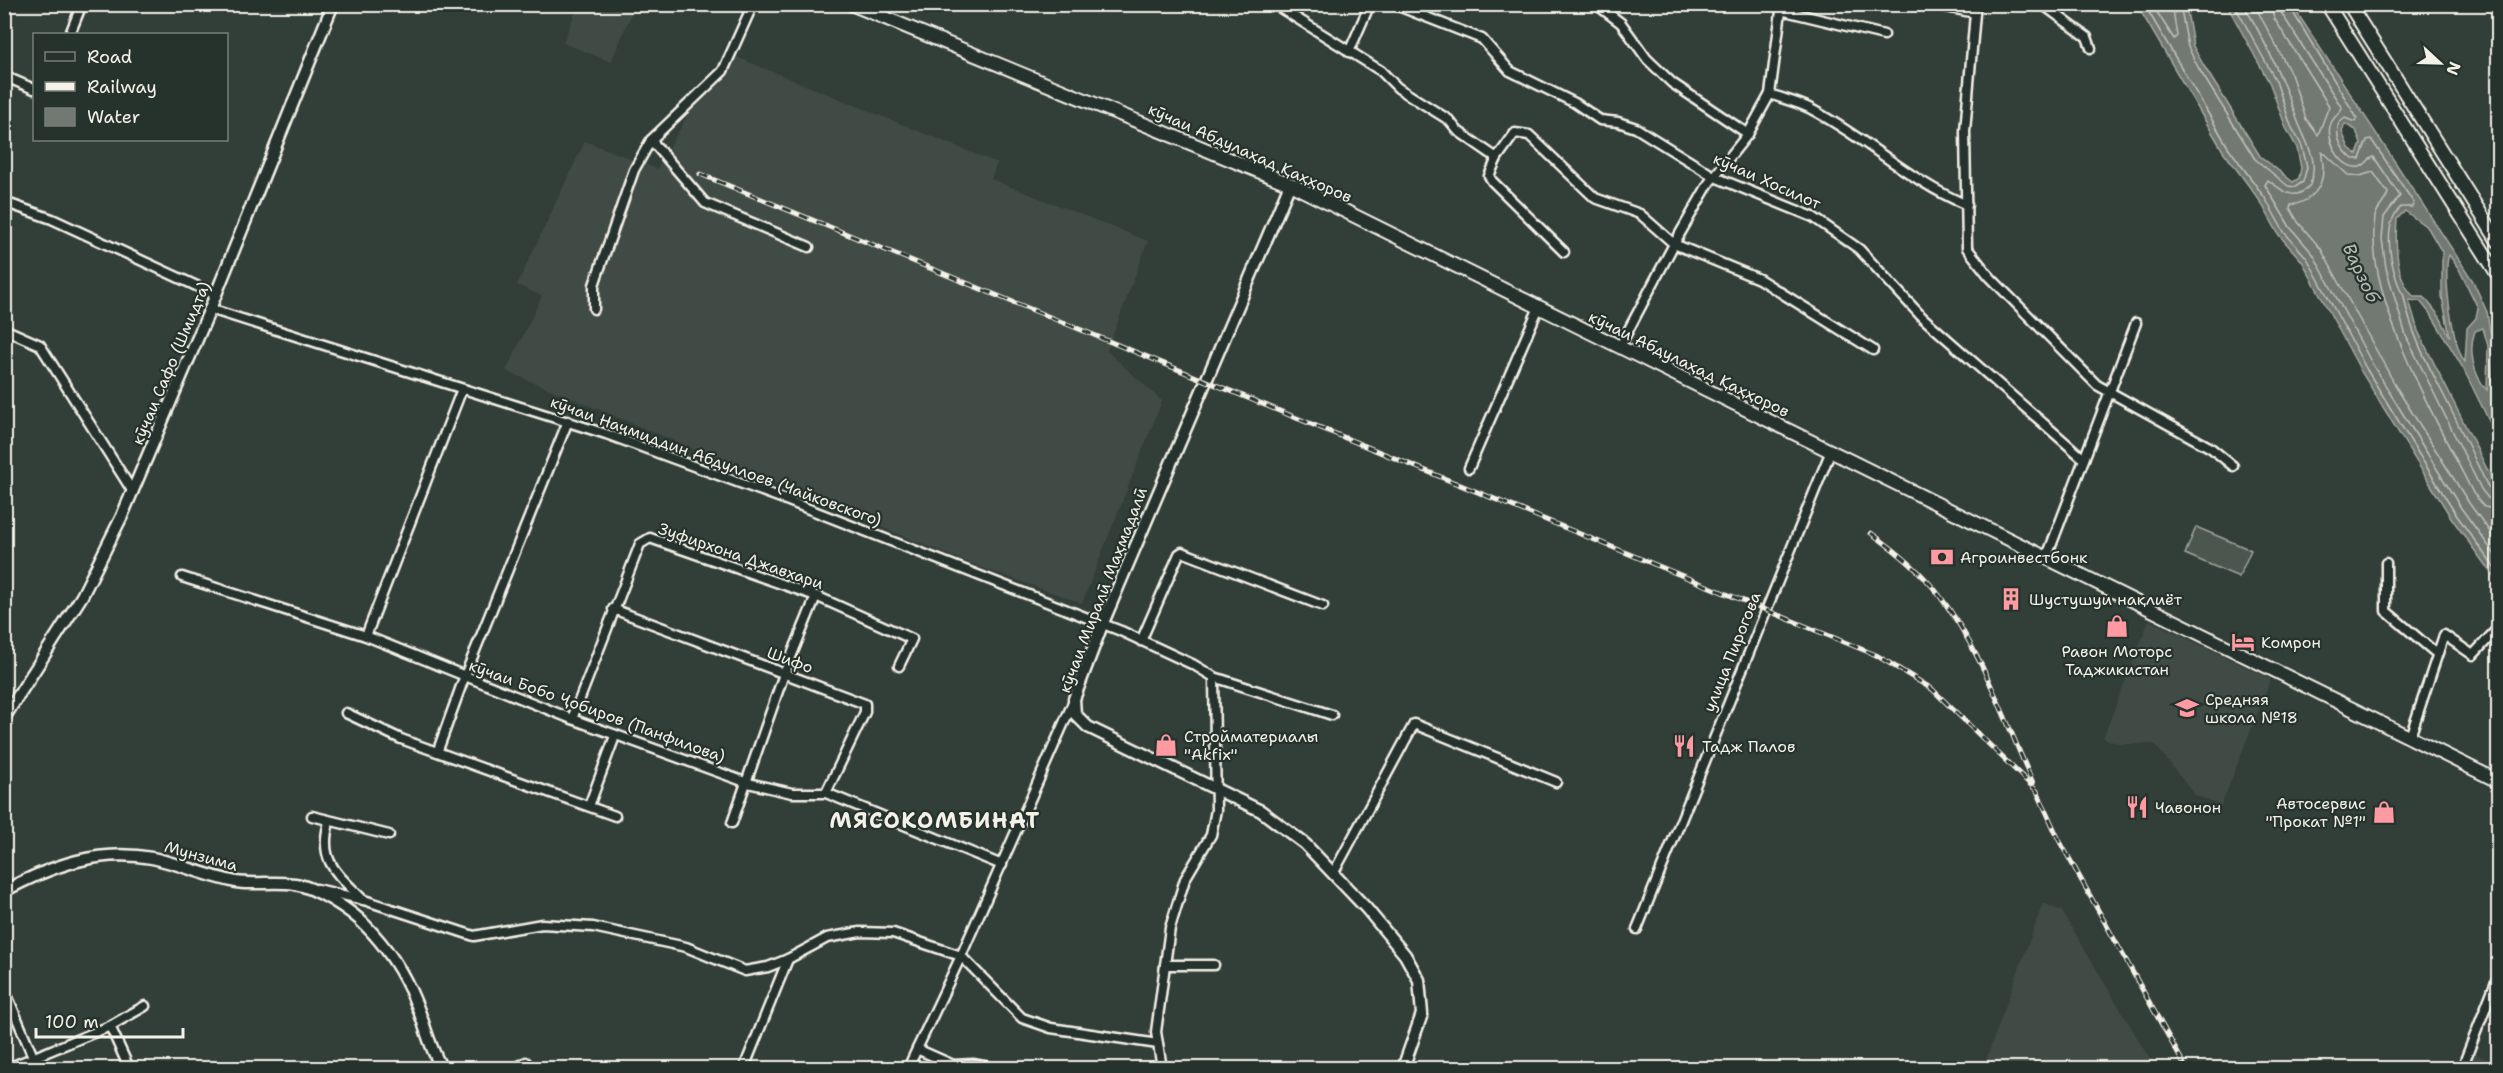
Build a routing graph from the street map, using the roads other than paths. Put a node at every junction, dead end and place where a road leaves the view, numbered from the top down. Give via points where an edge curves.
1 (82, 4) edge
2 (333, 4) edge
3 (753, 4) edge
4 (851, 4) edge
5 (1274, 4) edge
6 (1371, 4) edge
7 (1393, 4) edge
8 (1596, 4) edge
9 (1931, 4) edge
10 (2042, 4) edge
11 (2327, 4) edge
12 (2349, 4) edge
13 (1781, 7) edge
14 (1975, 9) edge
15 (70, 33) edge
16 (1884, 35) dead end
17 (2091, 48) dead end
18 (1349, 52) junction
19 (4, 76) edge
20 (33, 89) edge
21 (1770, 94) junction
22 (1748, 134) junction
23 (651, 140) junction
24 (1497, 158) junction
25 (1715, 177) junction
26 (1290, 184) junction
27 (4, 202) edge
28 (1968, 205) junction
29 (2499, 241) edge
30 (1674, 244) junction
31 (809, 247) dead end
32 (1564, 252) dead end
33 (2499, 275) edge
34 (216, 295) junction
35 (1539, 307) junction
36 (210, 309) junction
37 (594, 309) dead end
38 (2136, 323) dead end
39 (4, 329) edge
40 (1620, 346) junction
41 (1873, 350) dead end
42 (462, 389) junction
43 (2111, 391) junction
44 (568, 421) junction
45 (1830, 453) junction
46 (2084, 459) junction
47 (2233, 466) dead end
48 (1469, 468) dead end
49 (133, 492) junction
50 (2046, 559) junction
51 (2386, 563) dead end
52 (182, 577) dead end
53 (816, 596) junction
54 (1323, 606) dead end
55 (613, 609) junction
56 (1102, 625) junction
57 (2499, 628) edge
58 (366, 636) junction
59 (1141, 641) junction
60 (2437, 654) junction
61 (899, 666) dead end
62 (784, 675) junction
63 (1214, 677) junction
64 (464, 678) junction
65 (1074, 699) junction
66 (346, 713) dead end
67 (1332, 715) dead end
68 (4, 718) edge
69 (572, 719) junction
70 (615, 736) junction
71 (2410, 737) junction
72 (438, 750) junction
73 (2499, 781) edge
74 (1556, 782) dead end
75 (748, 783) junction
76 (1217, 791) junction
77 (826, 793) junction
78 (589, 806) junction
79 (312, 816) dead end
80 (615, 816) dead end
81 (329, 822) junction
82 (732, 823) dead end
83 (389, 835) dead end
84 (1002, 865) junction
85 (1333, 874) junction
86 (297, 884) junction
87 (4, 891) edge
88 (364, 900) junction
89 (1637, 929) dead end
90 (961, 956) junction
91 (788, 959) junction
92 (1165, 965) junction
93 (1214, 965) dead end
94 (2499, 976) edge
95 (4, 988) edge
96 (146, 1006) dead end
97 (110, 1026) junction
98 (1158, 1044) junction
99 (917, 1049) junction
100 (34, 1059) junction
101 (526, 1062) dead end
102 (8, 1068) edge
103 (129, 1068) edge
104 (442, 1068) edge
105 (516, 1068) edge
106 (744, 1068) edge
107 (909, 1068) edge
108 (994, 1068) edge
109 (1162, 1068) edge
110 (1403, 1068) edge
111 (2462, 1068) edge

1 - 15 street
2 - 34 street, кӯчаи Сафо (Шмидта)
3 - 23 street via 723,71
4 - 26 main road, кӯчаи Абдулаҳад Қаҳҳоров
5 - 18 street
6 - 18 street
7 - 25 street, кӯчаи Хосилот via 1482,39 1502,64 1522,78 1564,97 1600,120 1643,132
8 - 22 street via 1621,23 1647,59 1672,83
9 - 14 street
10 - 17 street via 2087,37
11 - 33 main road
12 - 29 main road
13 - 16 street
13 - 21 street
14 - 28 street via 1965,131
18 - 24 street
19 - 20 street
21 - 22 street
21 - 28 street via 1818,113 1936,192
22 - 25 street
23 - 31 street via 705,203
23 - 37 street via 634,171 601,260 594,285
24 - 30 street via 1515,133 1529,135 1595,198 1640,214
24 - 32 street via 1489,176 1492,181
25 - 30 street
25 - 46 street, кӯчаи Хосилот via 1797,208 1844,238 1873,263 1922,317
26 - 35 main road, кӯчаи Абдулаҳад Қаҳҳоров
26 - 56 street, кӯчаи Миралӣ Маҳмадалӣ
27 - 34 street via 52,219
28 - 43 street via 1967,248 1989,276 2097,385
30 - 40 street
30 - 41 street via 1759,279
34 - 36 street, кӯчаи Сафо (Шмидта)
35 - 40 main road, кӯчаи Абдулаҳад Қаҳҳоров
35 - 48 street
36 - 42 street, кӯчаи Наҷмиддин Абдуллоев (Чайковского)
36 - 49 street, кӯчаи Сафо (Шмидта)
38 - 43 street
39 - 49 street via 40,345
40 - 45 main road, кӯчаи Абдулаҳад Қаҳҳоров
42 - 44 street, кӯчаи Наҷмиддин Абдуллоев (Чайковского)
42 - 58 street
43 - 46 street
43 - 47 street via 2211,448
44 - 56 street, кӯчаи Наҷмиддин Абдуллоев (Чайковского) via 778,497
44 - 64 street
45 - 50 main road, кӯчаи Абдулаҳад Қаҳҳоров
45 - 89 street, улица Пирогова
46 - 50 street
49 - 68 street, кӯчаи Сафо (Шмидта) via 82,596
50 - 71 main road, кӯчаи Абдулаҳад Қаҳҳоров
51 - 60 street via 2386,610
52 - 58 street, кӯчаи Бобо Ҷобиров (Панфилова)
53 - 55 street, Зуфирхона Джавхари via 650,538 640,544
53 - 61 street, Зуфирхона Джавхари via 912,639
53 - 62 street
54 - 59 street via 1182,552
55 - 62 street, Шифо
55 - 69 street, Зуфирхона Джавхари
56 - 59 street, кӯчаи Наҷмиддин Абдуллоев (Чайковского)
56 - 65 street, кӯчаи Миралӣ Маҳмадалӣ
57 - 60 street via 2473,655 2444,634
58 - 64 street, кӯчаи Бобо Ҷобиров (Панфилова)
59 - 63 street, кӯчаи Наҷмиддин Абдуллоев (Чайковского)
60 - 71 street
62 - 75 street
62 - 77 street, Шифо via 865,704 865,712
63 - 67 street, кӯчаи Наҷмиддин Абдуллоев (Чайковского)
63 - 76 street
64 - 69 street, кӯчаи Бобо Ҷобиров (Панфилова)
64 - 72 street
65 - 76 street, кӯчаи Миралӣ Маҳмадалӣ via 1075,714 1088,727
65 - 84 street
66 - 72 street via 401,739
69 - 70 street, кӯчаи Бобо Ҷобиров (Панфилова)
70 - 75 street, кӯчаи Бобо Ҷобиров (Панфилова)
70 - 78 street
71 - 73 main road, кӯчаи Абдулаҳад Қаҳҳоров
72 - 78 street
74 - 85 street via 1414,724
75 - 77 street, кӯчаи Бобо Ҷобиров (Панфилова) via 792,793
75 - 82 street
76 - 85 street, кӯчаи Миралӣ Маҳмадалӣ via 1261,811 1305,844
76 - 92 street via 1211,835 1185,879 1170,928
77 - 84 street, кӯчаи Бобо Ҷобиров (Панфилова)
78 - 80 street
79 - 81 street
81 - 83 street
81 - 88 street via 324,843 334,869
84 - 90 street
85 - 110 street, кӯчаи Миралӣ Маҳмадалӣ via 1405,955 1419,980 1422,1014
86 - 87 street, Мунзима via 238,882 153,858 114,855 78,859
86 - 88 street
86 - 104 street, Мунзима via 341,906 364,923 384,946 415,1000
88 - 91 street via 474,936 542,924 593,927 686,947 745,971
90 - 91 street via 893,933 860,932 827,938
90 - 98 street via 1022,1018 1051,1028
90 - 99 street
91 - 106 street
92 - 93 street
92 - 98 street via 1156,1032
94 - 111 street
95 - 100 street
96 - 97 street
97 - 100 street
97 - 103 street
98 - 109 street
99 - 107 street
99 - 108 street via 953,1065
100 - 102 street
101 - 105 street

